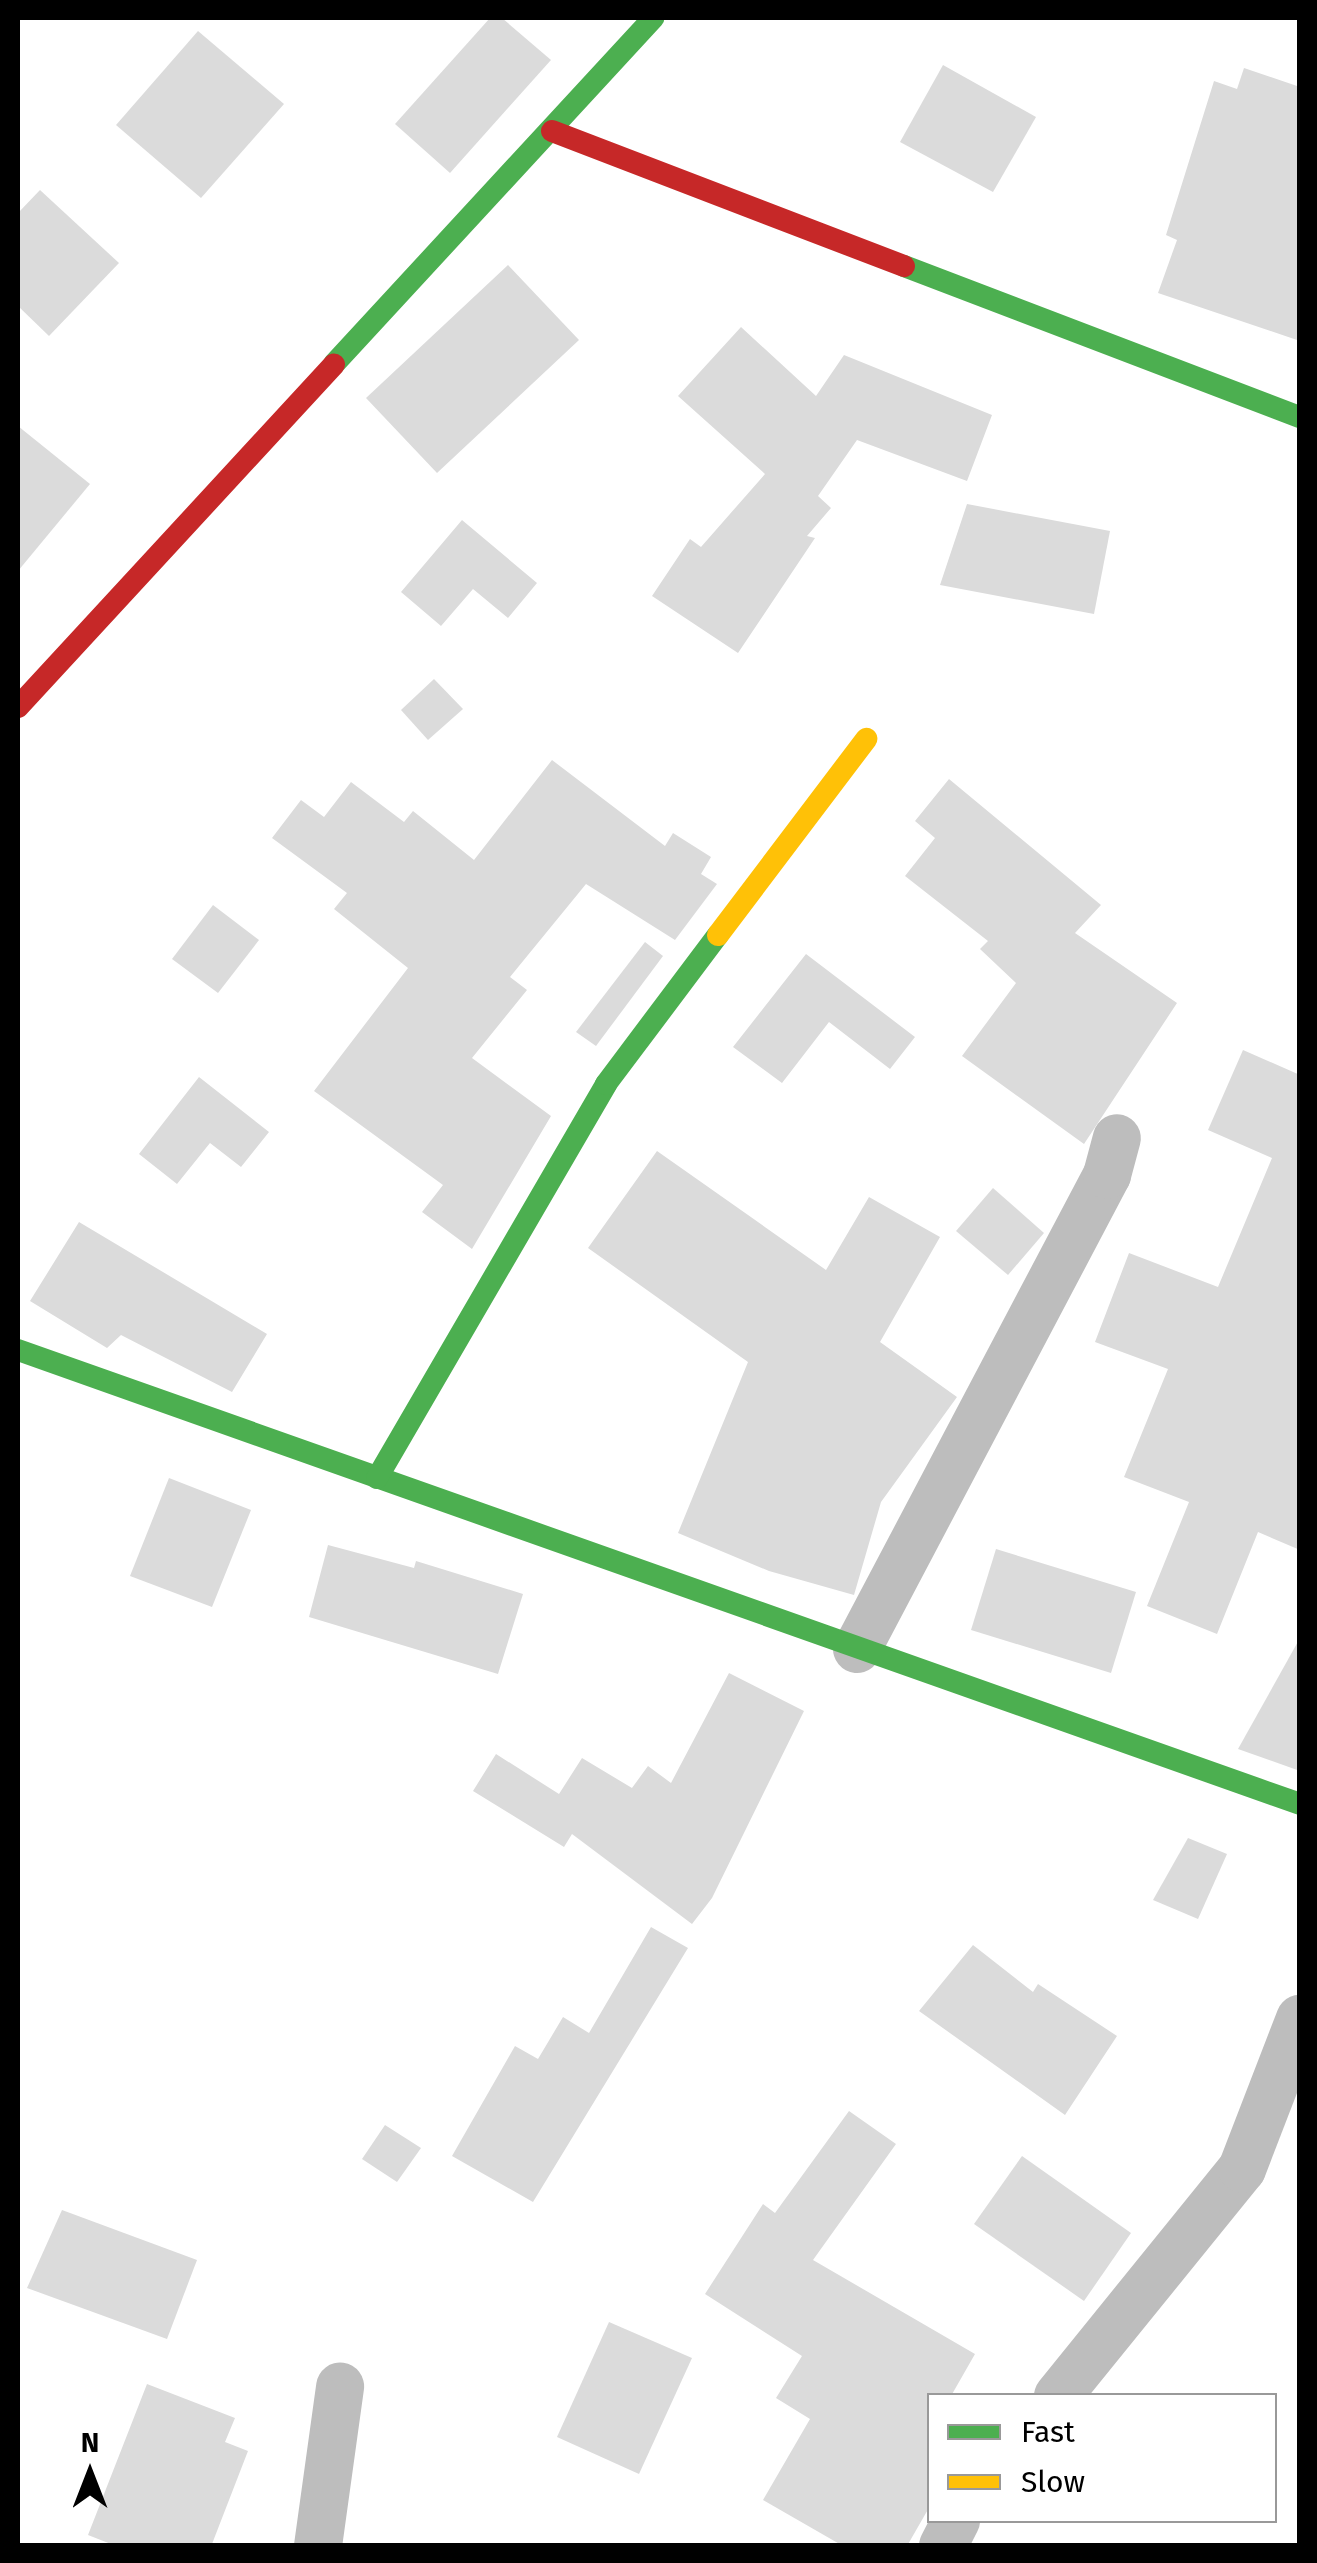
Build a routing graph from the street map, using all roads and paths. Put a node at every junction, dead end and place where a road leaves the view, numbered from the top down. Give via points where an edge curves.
1 (652, 18) edge
2 (552, 131) junction
3 (1300, 417) edge
4 (18, 707) edge
5 (866, 739) dead end
6 (1116, 1138) dead end
7 (18, 1350) edge
8 (377, 1478) junction
9 (857, 1650) junction
10 (1300, 1804) edge
11 (1300, 2018) edge
12 (340, 2388) dead end
13 (1060, 2393) edge
14 (954, 2523) edge
15 (318, 2546) edge
16 (943, 2546) edge

1 - 2 street
2 - 3 street
2 - 4 street
5 - 8 street via 606,1084
6 - 9 street via 1107,1175
7 - 8 street
8 - 9 street
9 - 10 street
11 - 13 street via 1242,2169
12 - 15 street
14 - 16 street

